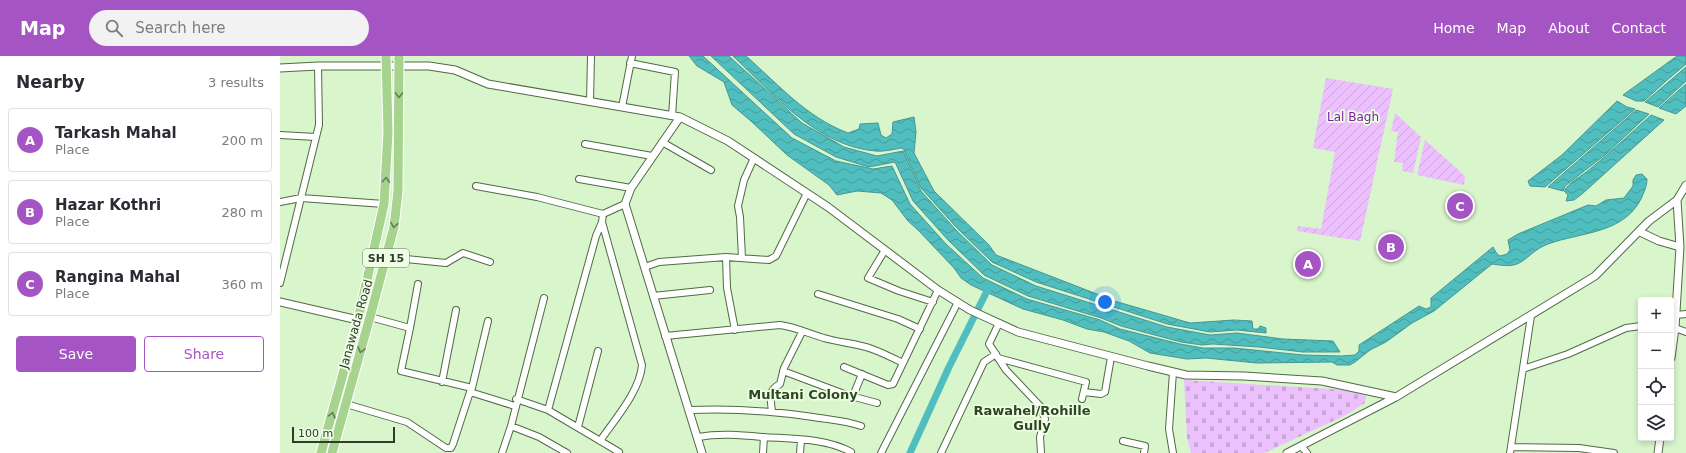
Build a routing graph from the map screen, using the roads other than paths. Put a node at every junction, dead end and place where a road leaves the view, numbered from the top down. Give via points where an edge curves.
1 (386, 56) edge
2 (399, 56) edge
3 (591, 56) edge
4 (632, 56) edge
5 (630, 63) junction
6 (318, 66) junction
7 (386, 66) junction
8 (400, 66) junction
9 (280, 68) edge
10 (590, 102) junction
11 (622, 107) junction
12 (672, 116) junction
13 (680, 117) junction
14 (280, 135) edge
15 (316, 137) junction
16 (662, 142) junction
17 (585, 144) dead end
18 (652, 156) junction
19 (754, 158) junction
20 (711, 170) dead end
21 (579, 179) dead end
22 (1686, 185) edge
23 (476, 186) dead end
24 (631, 188) junction
25 (807, 193) junction
26 (301, 198) junction
27 (1677, 200) junction
28 (280, 202) edge
29 (384, 204) junction
30 (625, 204) junction
31 (603, 214) junction
32 (602, 222) junction
33 (1640, 232) junction
34 (1680, 247) junction
35 (885, 250) junction
36 (386, 257) junction
37 (726, 257) junction
38 (742, 258) junction
39 (490, 262) dead end
40 (645, 267) junction
41 (280, 283) edge
42 (418, 284) dead end
43 (710, 290) dead end
44 (938, 290) junction
45 (818, 294) dead end
46 (653, 296) junction
47 (544, 298) dead end
48 (280, 302) edge
49 (933, 302) junction
50 (958, 302) junction
51 (456, 310) dead end
52 (1686, 314) edge
53 (1531, 316) junction
54 (359, 317) junction
55 (370, 317) junction
56 (488, 321) dead end
57 (997, 322) junction
58 (1674, 322) edge
59 (1638, 326) edge
60 (410, 328) junction
61 (920, 329) junction
62 (736, 330) junction
63 (802, 332) junction
64 (1686, 332) edge
65 (666, 336) junction
66 (598, 351) dead end
67 (997, 356) junction
68 (1111, 357) junction
69 (903, 363) junction
70 (844, 367) dead end
71 (1523, 368) junction
72 (783, 371) junction
73 (1173, 372) junction
74 (862, 374) junction
75 (442, 382) junction
76 (471, 390) junction
77 (1084, 392) junction
78 (853, 396) junction
79 (1396, 397) junction
80 (516, 399) junction
81 (1082, 399) dead end
82 (877, 403) dead end
83 (346, 404) junction
84 (515, 406) junction
85 (548, 410) junction
86 (690, 410) junction
87 (772, 412) junction
88 (511, 426) junction
89 (861, 426) dead end
90 (578, 427) junction
91 (698, 437) junction
92 (764, 437) junction
93 (600, 440) junction
94 (801, 440) junction
95 (1123, 441) dead end
96 (1660, 441) edge
97 (1302, 447) junction
98 (840, 450) edge
99 (1510, 450) edge
100 (1558, 450) edge
101 (619, 452) dead end
102 (851, 452) edge
103 (321, 453) edge
104 (332, 453) edge
105 (502, 453) edge
106 (567, 453) edge
107 (702, 453) edge
108 (763, 453) edge
109 (800, 453) edge
110 (881, 453) edge
111 (941, 453) edge
112 (1041, 453) edge
113 (1144, 453) edge
114 (1173, 453) edge
115 (1288, 453) edge
116 (1307, 453) edge
117 (1614, 453) edge
118 (1658, 453) edge

1 - 7 main road, Janawada Road / SH 15
2 - 8 main road, Janawada Road / SH 15
3 - 10 street
4 - 5 street
5 - 11 street
5 - 12 street via 674,72
6 - 7 street
6 - 9 street
6 - 15 street via 319,125
7 - 8 street
29 -> 7 main road, Janawada Road / SH 15 via 388,132
8 - 10 street via 428,66 455,70 488,84
8 -> 36 main road, Janawada Road / SH 15 via 397,202
10 - 11 street
11 - 12 street
12 - 13 street
13 - 16 street
13 - 19 street via 728,141
14 - 15 street
15 - 26 street
16 - 18 street
16 - 20 street
17 - 18 street
18 - 24 street
19 - 25 street
19 - 38 street via 744,180 738,206
21 - 24 street
22 - 27 street
23 - 31 street via 537,197
24 - 30 street
25 - 35 street
25 - 38 street via 776,256 763,261
26 - 28 street
26 - 29 street
26 - 41 street
27 - 33 street via 1649,221
27 - 34 street
29 - 54 main road, Janawada Road / SH 15
30 - 31 street
30 - 40 street
31 - 32 street
32 - 85 street
32 - 93 street via 642,365 641,376 631,394
33 - 34 street via 1659,242
33 - 53 street via 1595,276
34 - 58 street
35 - 44 street
35 - 49 street via 868,278 899,292
36 - 39 street via 446,263 463,253
36 - 55 main road, Janawada Road / SH 15
37 - 38 street
37 - 40 street via 659,262
37 - 62 street via 727,288
40 - 46 street
42 - 60 street
43 - 46 street
44 - 49 street
44 - 50 street
45 - 61 street via 898,319
46 - 65 street
47 - 80 street
48 - 54 street
49 - 61 street
50 - 57 street
50 - 110 street
51 - 75 street
52 - 58 street
53 - 71 street
53 - 79 street
54 - 55 street
103 -> 54 main road, Janawada Road / SH 15
55 - 60 street
55 -> 83 main road, Janawada Road / SH 15
56 - 76 street
57 - 67 street via 990,344
57 - 68 street via 1018,332
58 - 64 street
59 - 71 street via 1626,328 1568,354
60 - 75 street via 401,371
61 - 69 street
62 - 63 street via 780,325 794,327
62 - 65 street
63 - 69 street via 873,349
63 - 72 street
65 - 86 street
66 - 90 street
67 - 77 street via 1086,382
67 - 111 street via 984,362
67 - 112 street via 1006,370 1041,407 1045,419 1040,437
68 - 73 street
68 - 77 street via 1105,392
69 - 74 street via 891,385
70 - 74 street
71 - 99 street
72 - 78 street
72 - 87 street via 780,384 773,387 771,392
73 - 79 street via 1186,375 1322,381
73 - 114 street via 1169,429
74 - 78 street
75 - 76 street
76 - 83 street via 451,448 446,448 401,419
76 - 84 street
77 - 81 street
78 - 82 street
79 - 97 street
80 - 84 street
80 - 85 street
83 - 104 main road, Janawada Road / SH 15
84 - 88 street
85 - 90 street
86 - 87 street
86 - 91 street
87 - 89 street via 840,419
88 - 105 street
88 - 106 street via 539,436
90 - 93 street
91 - 92 street via 717,434
91 - 107 street
92 - 94 street
92 - 108 street
93 - 101 street
94 - 98 street
94 - 109 street
95 - 113 street via 1145,446
96 - 118 street
97 - 115 street
97 - 116 street
98 - 102 street
99 - 100 street
100 - 117 street via 1579,448

